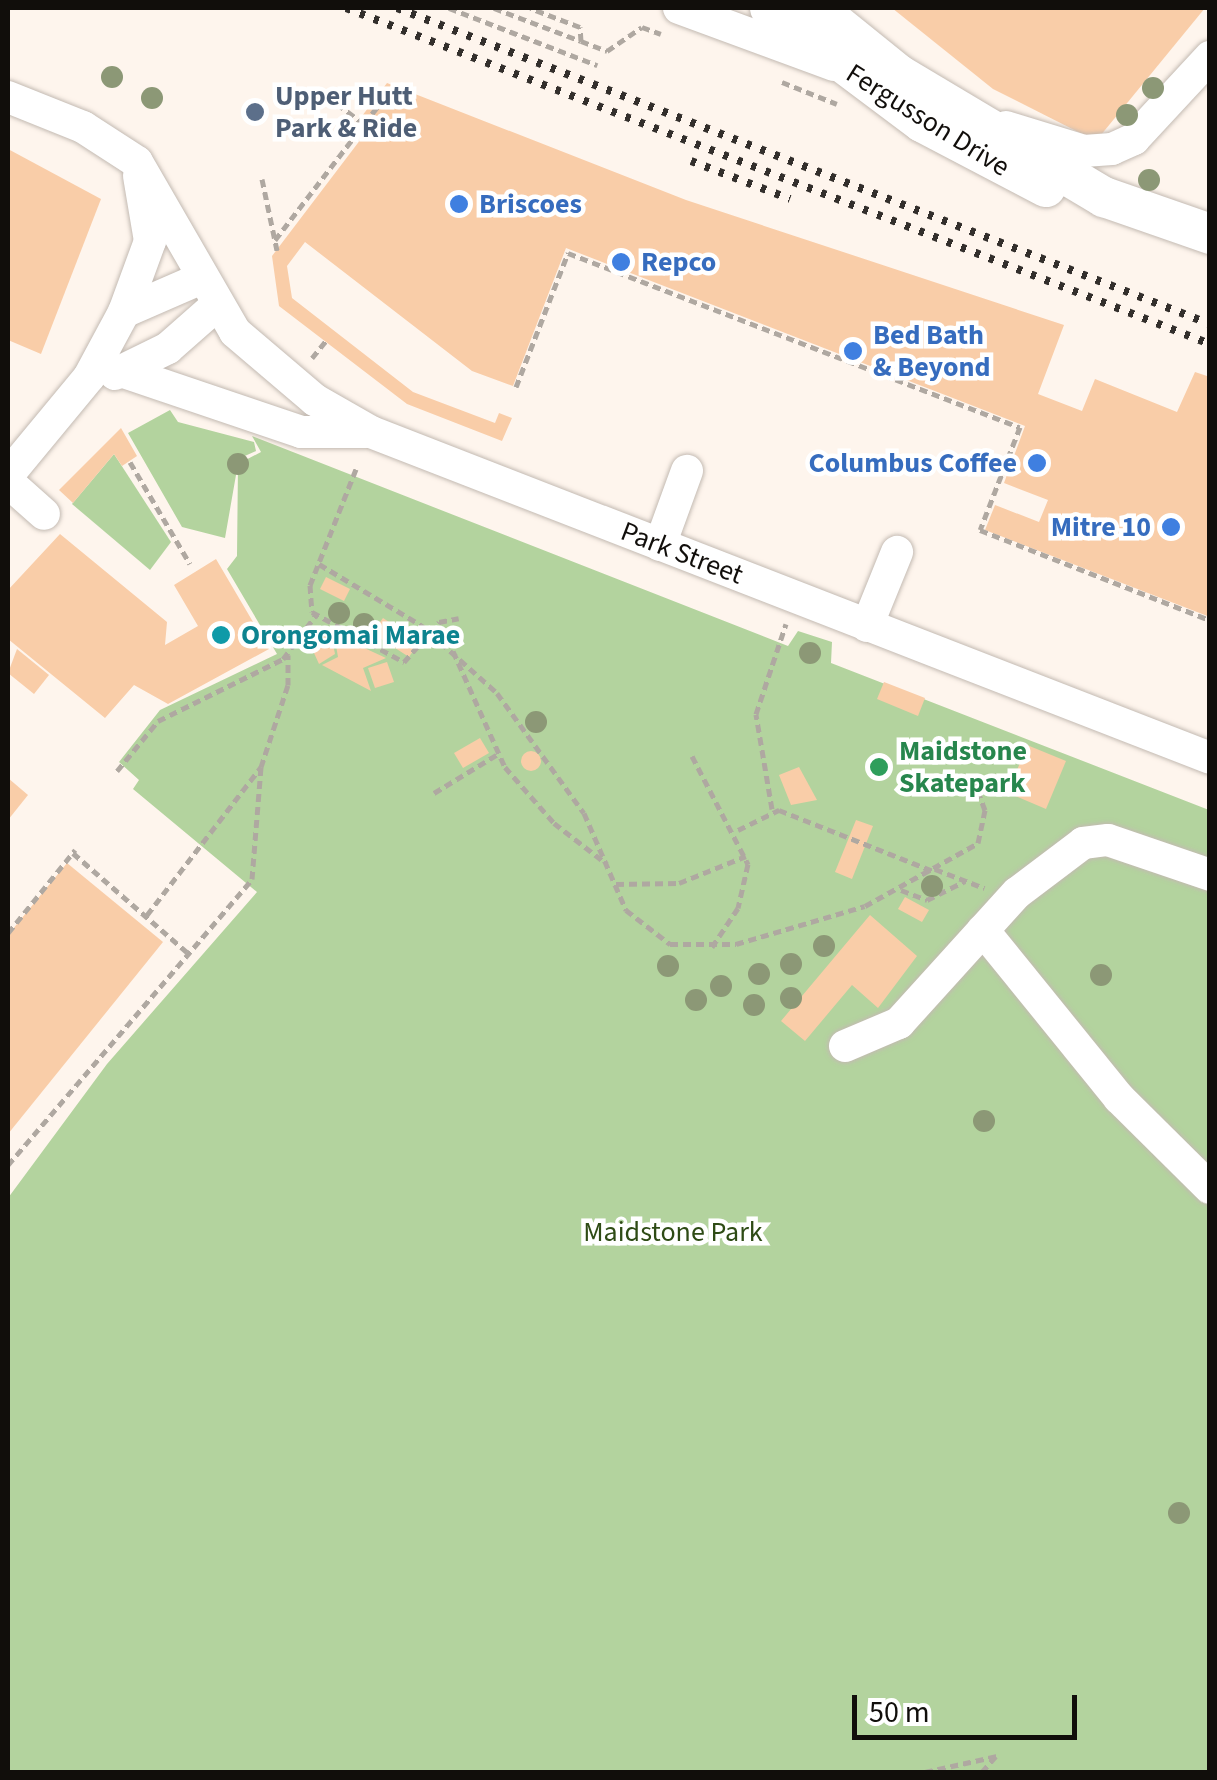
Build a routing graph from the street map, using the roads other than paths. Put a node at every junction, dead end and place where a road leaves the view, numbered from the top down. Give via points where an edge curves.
1 (679, 8) edge
2 (770, 8) edge
3 (816, 8) edge
4 (1210, 58) edge
5 (843, 68) junction
6 (8, 97) edge
7 (955, 110) junction
8 (137, 162) junction
9 (1104, 197) junction
10 (1210, 234) edge
11 (210, 292) junction
12 (124, 312) junction
13 (127, 373) junction
14 (89, 377) junction
15 (371, 432) junction
16 (687, 471) dead end
17 (8, 475) edge
18 (8, 482) edge
19 (44, 514) dead end
20 (660, 545) junction
21 (897, 552) dead end
22 (867, 626) junction
23 (1210, 758) edge
24 (1210, 875) edge
25 (982, 930) junction
26 (845, 1046) dead end
27 (1210, 1188) edge

1 - 5 street
2 - 5 main road, Fergusson Drive
3 - 7 main road, Fergusson Drive
4 - 7 street via 1134,139 1112,148 1084,151
5 - 9 main road, Fergusson Drive via 988,163 1054,190
6 - 8 street via 83,127
7 - 9 main road, Fergusson Drive
8 - 11 street, Park Street
8 - 12 street via 150,242
9 - 10 main road, Fergusson Drive
11 - 12 street
11 - 13 street
11 - 15 street, Park Street via 292,382
12 - 14 street
13 - 14 street
13 - 15 street via 302,432
14 - 17 street
15 - 20 street, Park Street
16 - 20 street
18 - 19 street
20 - 22 street, Park Street
21 - 22 street
22 - 23 street, Park Street
24 - 25 street via 1108,840 1083,844
25 - 26 street via 899,1023
25 - 27 street via 1119,1098

